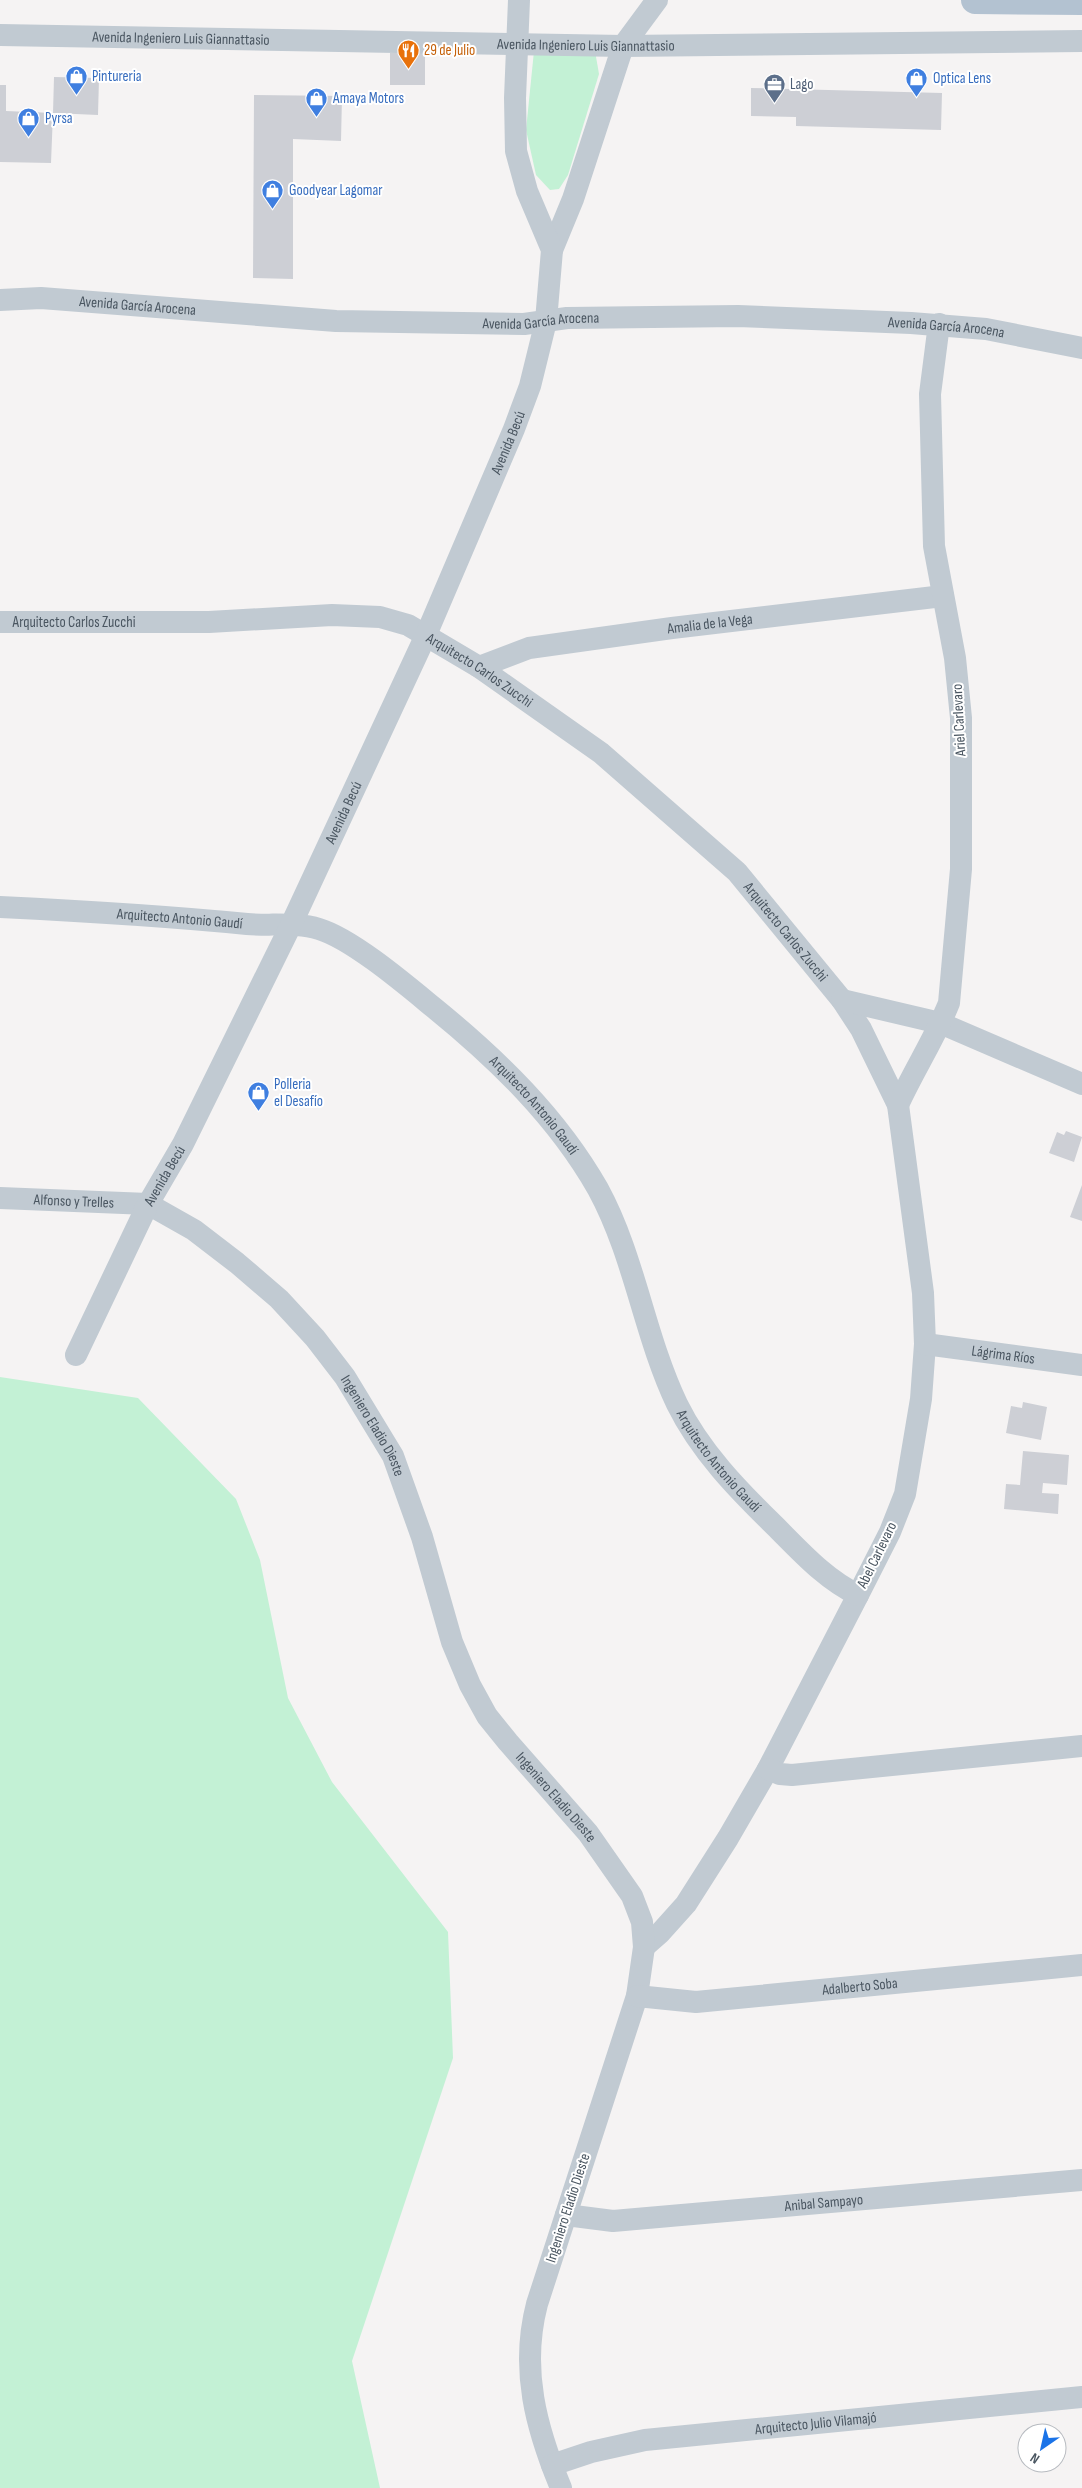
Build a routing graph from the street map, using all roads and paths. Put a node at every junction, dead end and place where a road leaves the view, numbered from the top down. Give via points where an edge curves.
1 (519, 0) edge
2 (657, 0) edge
3 (975, 0) edge
4 (1082, 1) edge
5 (0, 35) edge
6 (1082, 41) edge
7 (517, 43) junction
8 (623, 46) junction
9 (552, 250) junction
10 (0, 300) edge
11 (546, 321) junction
12 (939, 324) junction
13 (1082, 348) edge
14 (943, 596) junction
15 (0, 622) edge
16 (426, 635) junction
17 (479, 667) junction
18 (0, 907) edge
19 (290, 925) junction
20 (842, 1000) junction
21 (940, 1023) junction
22 (1082, 1084) edge
23 (898, 1105) junction
24 (0, 1198) edge
25 (148, 1204) junction
26 (925, 1344) junction
27 (76, 1355) dead end
28 (1082, 1365) edge
29 (858, 1595) junction
30 (1082, 1746) edge
31 (768, 1769) junction
32 (644, 1947) junction
33 (1082, 1965) edge
34 (637, 1996) junction
35 (1082, 2180) edge
36 (566, 2214) junction
37 (1082, 2397) edge
38 (552, 2465) junction
39 (561, 2488) edge

1 - 7 street, Avenida Becú
2 - 8 street, Avenida Becú
3 - 4 main road
5 - 7 street, Avenida Ingeniero Luis Giannattasio
6 - 8 street, Avenida Ingeniero Luis Giannattasio
7 - 8 street, Avenida Ingeniero Luis Giannattasio
7 - 9 street, Avenida Becú via 516,151 526,191
8 - 9 street, Avenida Becú via 573,199
9 - 11 street, Avenida Becú
10 - 11 street, Avenida García Arocena via 41,298 336,321 524,324
11 - 12 street, Avenida García Arocena via 738,316
11 - 16 street, Avenida Becú via 530,386 514,429
12 - 13 street, Avenida García Arocena via 986,328
12 - 14 street, Ariel Carlevaro via 930,394 934,546
14 - 17 street, Amalia de la Vega via 529,648
14 - 21 street, Ariel Carlevaro via 961,718 961,812 960,869 949,1002
15 - 16 street, Arquitecto Carlos Zucchi via 209,622 332,615 380,617 408,625
16 - 17 street, Arquitecto Carlos Zucchi
16 - 19 street, Avenida Becú
17 - 20 street, Arquitecto Carlos Zucchi via 601,754 737,872
18 - 19 street, Arquitecto Antonio Gaudí
19 - 25 street, Avenida Becú via 183,1144
19 - 29 street, Arquitecto Antonio Gaudí via 304,925 328,932 369,958 463,1031 533,1099 578,1158 599,1192 633,1274 678,1405 704,1447 742,1494 821,1572
20 - 21 street
20 - 23 street, Arquitecto Carlos Zucchi via 861,1029
21 - 22 street
21 - 23 street, Ariel Carlevaro
23 - 26 street, Abel Carlevaro via 918,1244
24 - 25 street, Alfonso y Trelles
25 - 27 street, Avenida Becú
25 - 32 street, Ingeniero Eladio Dieste via 194,1230 279,1299 345,1376 393,1456 416,1519 452,1642 470,1685 508,1742 588,1833 616,1871 632,1896 642,1922
26 - 28 street, Lágrima Ríos
26 - 29 street, Abel Carlevaro via 921,1399 905,1494
29 - 31 street, Abel Carlevaro
30 - 31 street via 792,1775
31 - 32 street, Abel Carlevaro via 686,1904
32 - 34 street, Ingeniero Eladio Dieste
33 - 34 street, Adalberto Soba via 696,2002
34 - 36 street, Ingeniero Eladio Dieste
35 - 36 street, Anibal Sampayo via 613,2222
36 - 38 street, Ingeniero Eladio Dieste via 537,2304 529,2346 532,2400
37 - 38 street, Arquitecto Julio Vilamajó via 645,2440
38 - 39 street, Ingeniero Eladio Dieste

